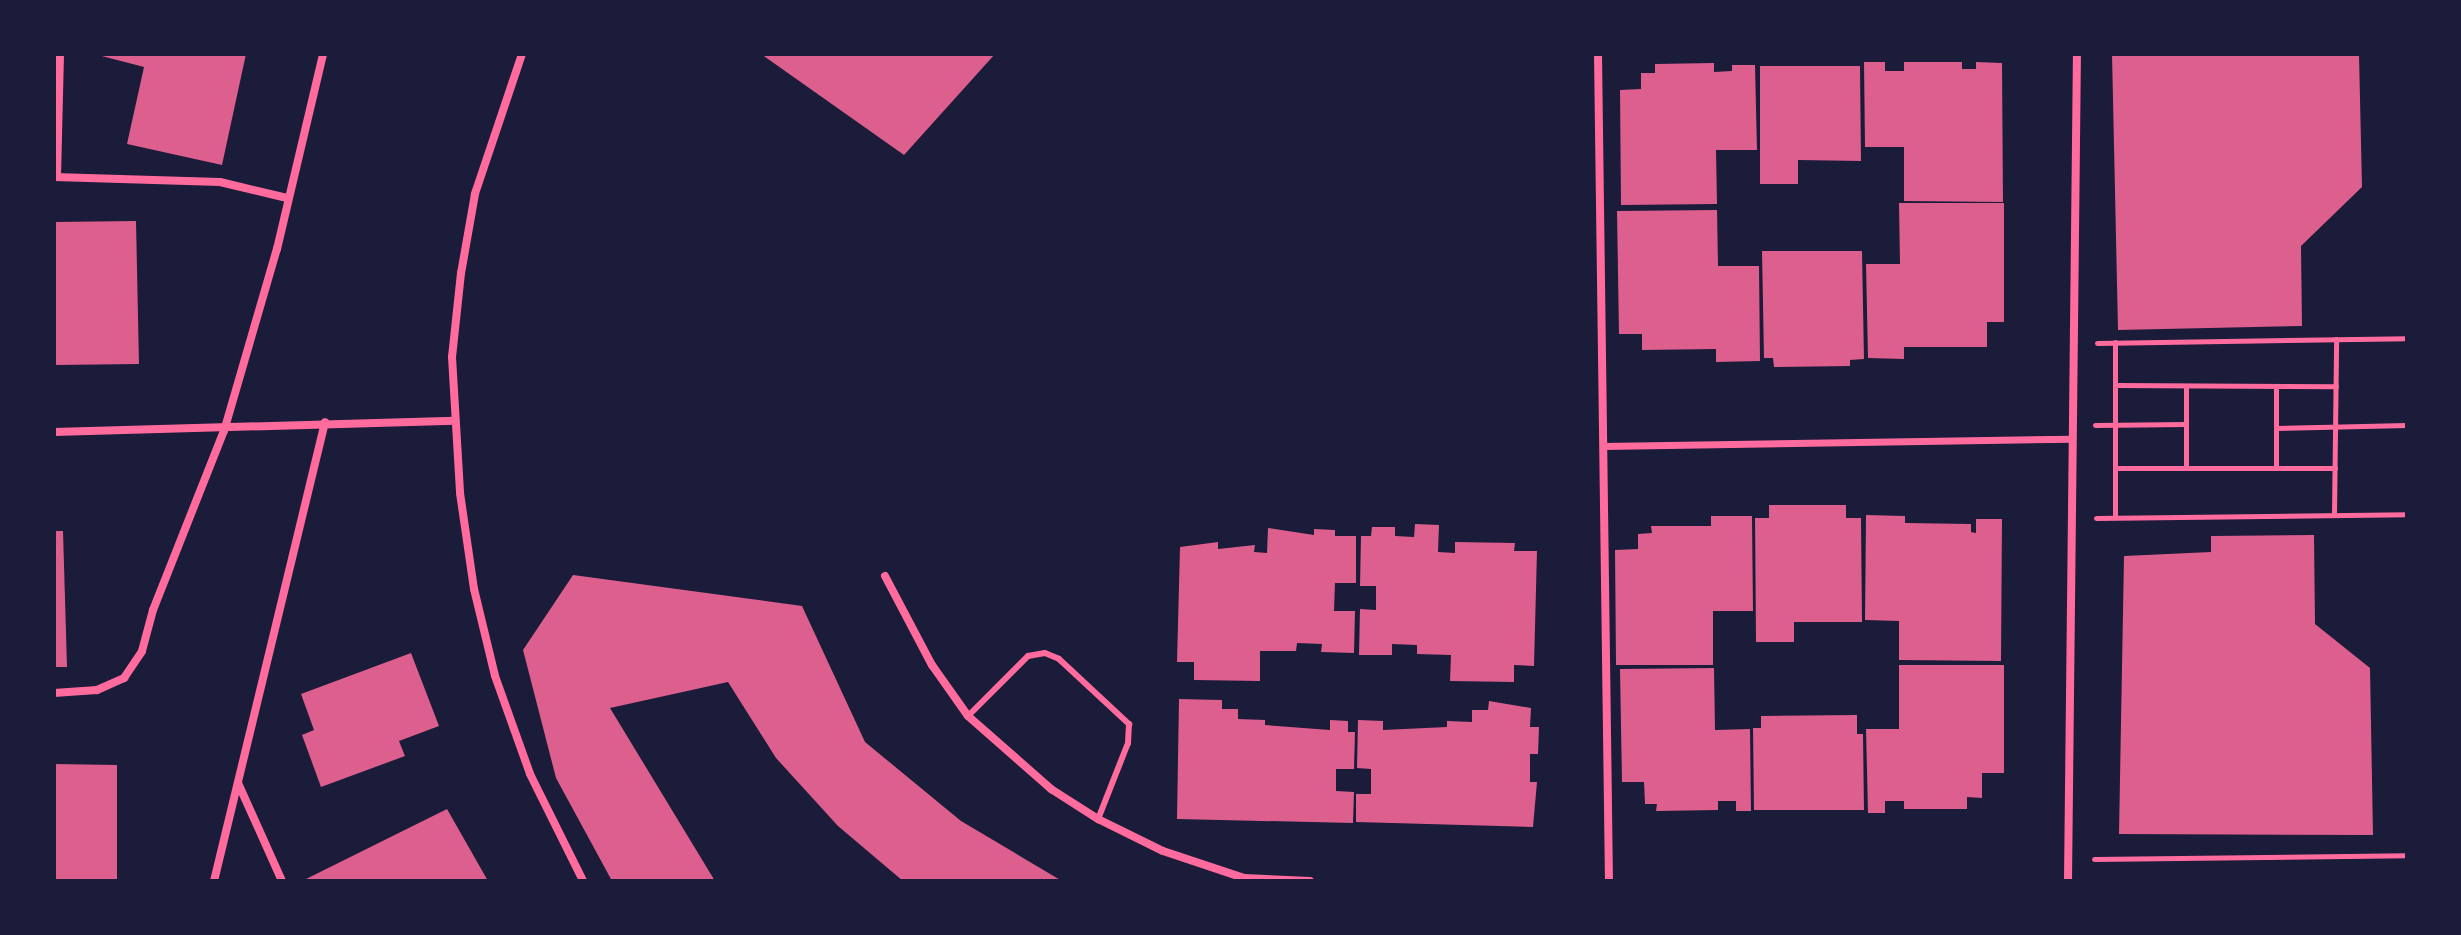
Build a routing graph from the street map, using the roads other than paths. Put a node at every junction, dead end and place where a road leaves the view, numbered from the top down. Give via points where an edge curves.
1 (60, 54) edge
2 (323, 54) edge
3 (522, 54) edge
4 (1598, 54) edge
5 (2077, 54) edge
6 (56, 177) edge
7 (287, 198) junction
8 (455, 421) junction
9 (325, 422) junction
10 (224, 431) junction
11 (54, 432) edge
12 (2071, 439) junction
13 (1603, 446) junction
14 (885, 576) dead end
15 (54, 693) edge
16 (968, 716) junction
17 (238, 783) junction
18 (1098, 819) junction
19 (214, 881) edge
20 (282, 881) edge
21 (583, 881) edge
22 (1310, 881) edge
23 (1609, 881) edge
24 (2068, 881) edge

1 - 6 street
2 - 7 street
3 - 8 street via 475,194 452,357
4 - 13 street
5 - 12 street
6 - 7 street via 220,182
7 - 10 street
8 - 9 street
8 - 21 street via 474,589 495,676 530,774
9 - 10 street
9 - 17 street
10 - 11 street
10 - 15 street via 153,610 142,651 124,678 97,690
12 - 13 street
12 - 24 street
13 - 23 street
14 - 16 street via 932,665
16 - 18 street via 1007,754
16 - 18 lane via 1028,656 1045,653 1059,659 1129,724 1128,743
17 - 19 street
17 - 20 street
18 - 22 street via 1163,851 1244,878

